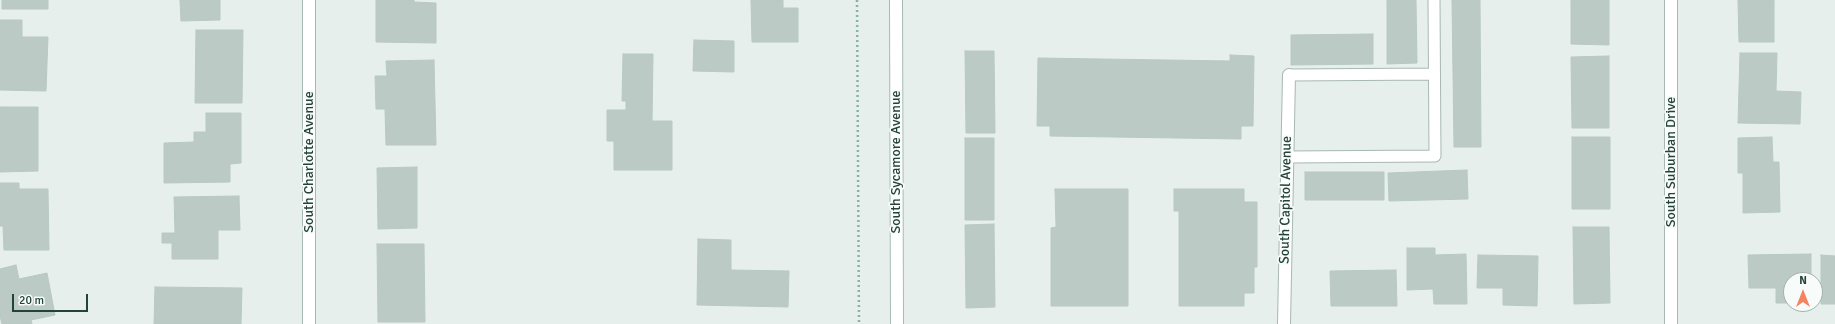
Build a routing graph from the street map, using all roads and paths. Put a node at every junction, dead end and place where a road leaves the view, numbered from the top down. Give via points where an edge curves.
1 (309, 0) edge
2 (857, 0) edge
3 (896, 0) edge
4 (1434, 0) edge
5 (1671, 0) edge
6 (1434, 74) junction
7 (1289, 75) joint
8 (1287, 157) junction
9 (309, 324) edge
10 (859, 324) edge
11 (897, 324) edge
12 (1284, 324) edge
13 (1671, 324) edge

1 - 9 street, South Charlotte Avenue
2 - 10 path
3 - 11 street, South Sycamore Avenue
4 - 6 lane
5 - 13 street, South Suburban Drive
6 - 7 lane
6 - 8 lane via 1435,156
7 - 8 street, South Capitol Avenue
8 - 12 street, South Capitol Avenue

